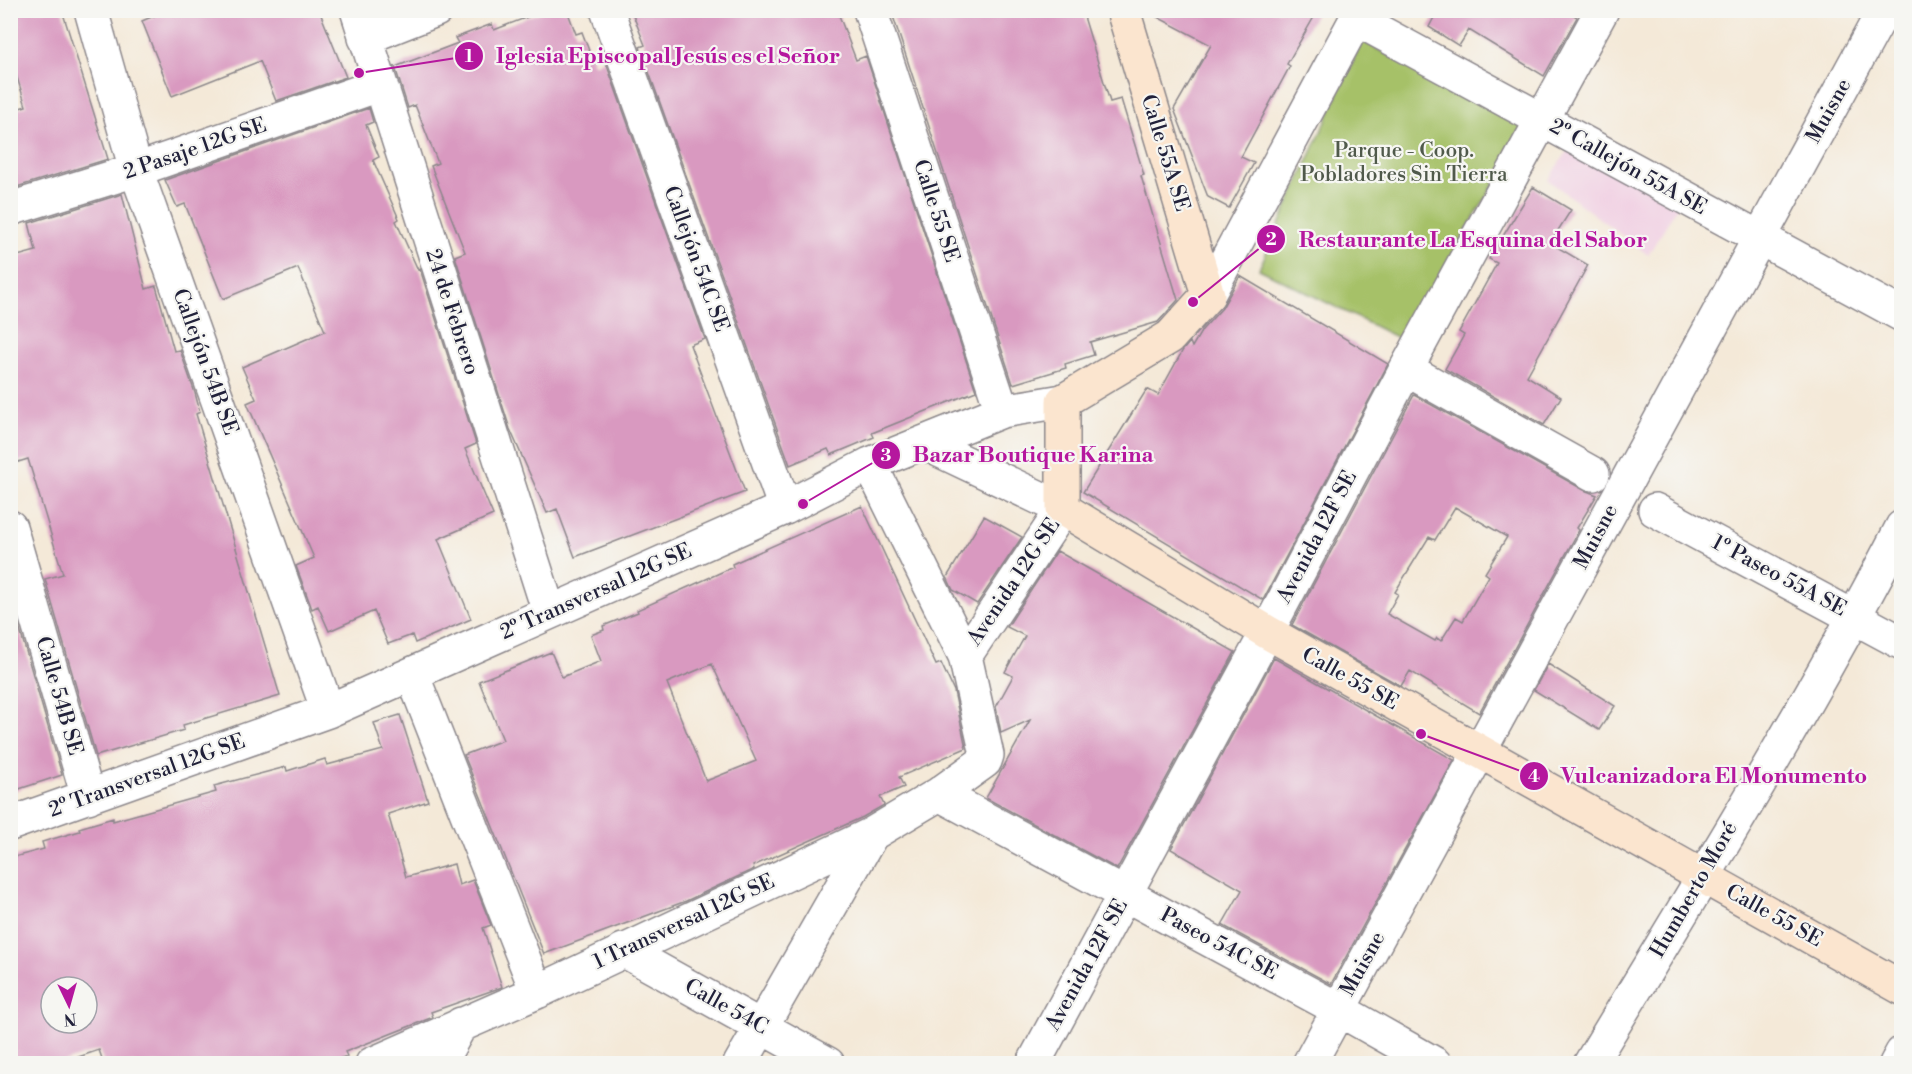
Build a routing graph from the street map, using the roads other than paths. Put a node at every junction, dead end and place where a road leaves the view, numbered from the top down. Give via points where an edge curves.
1 (91, 10) edge
2 (436, 10) edge
3 (607, 10) edge
4 (870, 10) edge
5 (1123, 10) edge
6 (1602, 10) edge
7 (1884, 10) edge
8 (1358, 15) edge
9 (361, 24) edge
10 (379, 84) junction
11 (1542, 120) junction
12 (136, 170) junction
13 (10, 209) edge
14 (1759, 239) junction
15 (1208, 295) junction
16 (1902, 315) edge
17 (1406, 369) junction
18 (1063, 401) junction
19 (1002, 411) junction
20 (924, 443) junction
21 (870, 464) junction
22 (1593, 474) dead end
23 (785, 508) junction
24 (1063, 509) junction
25 (1655, 510) dead end
26 (10, 527) edge
27 (1902, 527) edge
28 (549, 612) junction
29 (1855, 617) junction
30 (1267, 632) junction
31 (1902, 643) edge
32 (965, 656) junction
33 (412, 674) junction
34 (328, 711) junction
35 (1481, 752) junction
36 (939, 794) junction
37 (88, 797) junction
38 (10, 824) edge
39 (872, 834) junction
40 (1702, 876) junction
41 (1126, 894) junction
42 (623, 951) junction
43 (1902, 988) edge
44 (537, 992) junction
45 (1338, 1009) junction
46 (461, 1024) junction
47 (761, 1027) junction
48 (1902, 1053) edge
49 (372, 1064) edge
50 (439, 1064) edge
51 (740, 1064) edge
52 (828, 1064) edge
53 (1033, 1064) edge
54 (1308, 1064) edge
55 (1434, 1064) edge
56 (1590, 1064) edge
57 (1896, 1064) edge

1 - 12 street, Callejón 54B SE
2 - 9 street
3 - 23 street, Callejón 54C SE
4 - 19 street, Calle 55 SE
5 - 15 street, Calle 55A SE
6 - 11 street, Avenida 12F SE
7 - 14 street, Muisne
8 - 11 street, 2º Callejón 55A SE
8 - 15 street
9 - 10 street, 24 de Febrero
10 - 12 street, 2 Pasaje 12G SE
10 - 28 street, 24 de Febrero
11 - 14 street, 2º Callejón 55A SE
11 - 17 street, Avenida 12F SE
12 - 13 street, 2 Pasaje 12G SE
12 - 34 street, Callejón 54B SE
14 - 16 street, 2º Callejón 55A SE
14 - 35 street, Muisne
15 - 18 street, 2º Transversal 12G SE via 1170,337
17 - 22 street
17 - 30 street, Avenida 12F SE
18 - 19 street, 2º Transversal 12G SE
18 - 24 street, Avenida 12G SE
19 - 20 street, 2º Transversal 12G SE
20 - 21 street, 2º Transversal 12G SE
20 - 24 street, Calle 55 SE
21 - 23 street, 2º Transversal 12G SE
21 - 32 street
23 - 28 street, 2º Transversal 12G SE
24 - 30 street, Calle 55 SE
24 - 32 street, Avenida 12G SE
25 - 29 street, 1º Paseo 55A SE
26 - 37 street, Calle 54B SE
27 - 29 street, Humberto Moré
28 - 33 street, 2º Transversal 12G SE
29 - 31 street, 1º Paseo 55A SE
29 - 40 street, Humberto Moré
30 - 35 street, Calle 55 SE
30 - 41 street, Avenida 12F SE
32 - 36 street, 1 Transversal 12G SE via 987,755 985,761
33 - 34 street, 2º Transversal 12G SE
33 - 44 street
34 - 37 street, 2º Transversal 12G SE
35 - 40 street, Calle 55 SE
35 - 45 street, Muisne
36 - 39 street, 1 Transversal 12G SE
36 - 41 street, Paseo 54C SE
37 - 38 street, 2º Transversal 12G SE
39 - 42 street, 1 Transversal 12G SE
39 - 47 street
40 - 43 street, Calle 55 SE
40 - 56 street, Humberto Moré
41 - 45 street, Paseo 54C SE
41 - 53 street, Avenida 12F SE
42 - 44 street, 1 Transversal 12G SE
42 - 47 street, Calle 54C
44 - 46 street, 1 Transversal 12G SE
45 - 54 street, Muisne
45 - 55 street, Paseo 54C SE
46 - 49 street, 1 Transversal 12G SE
46 - 50 street
47 - 51 street
47 - 52 street, Calle 54C
48 - 57 street

